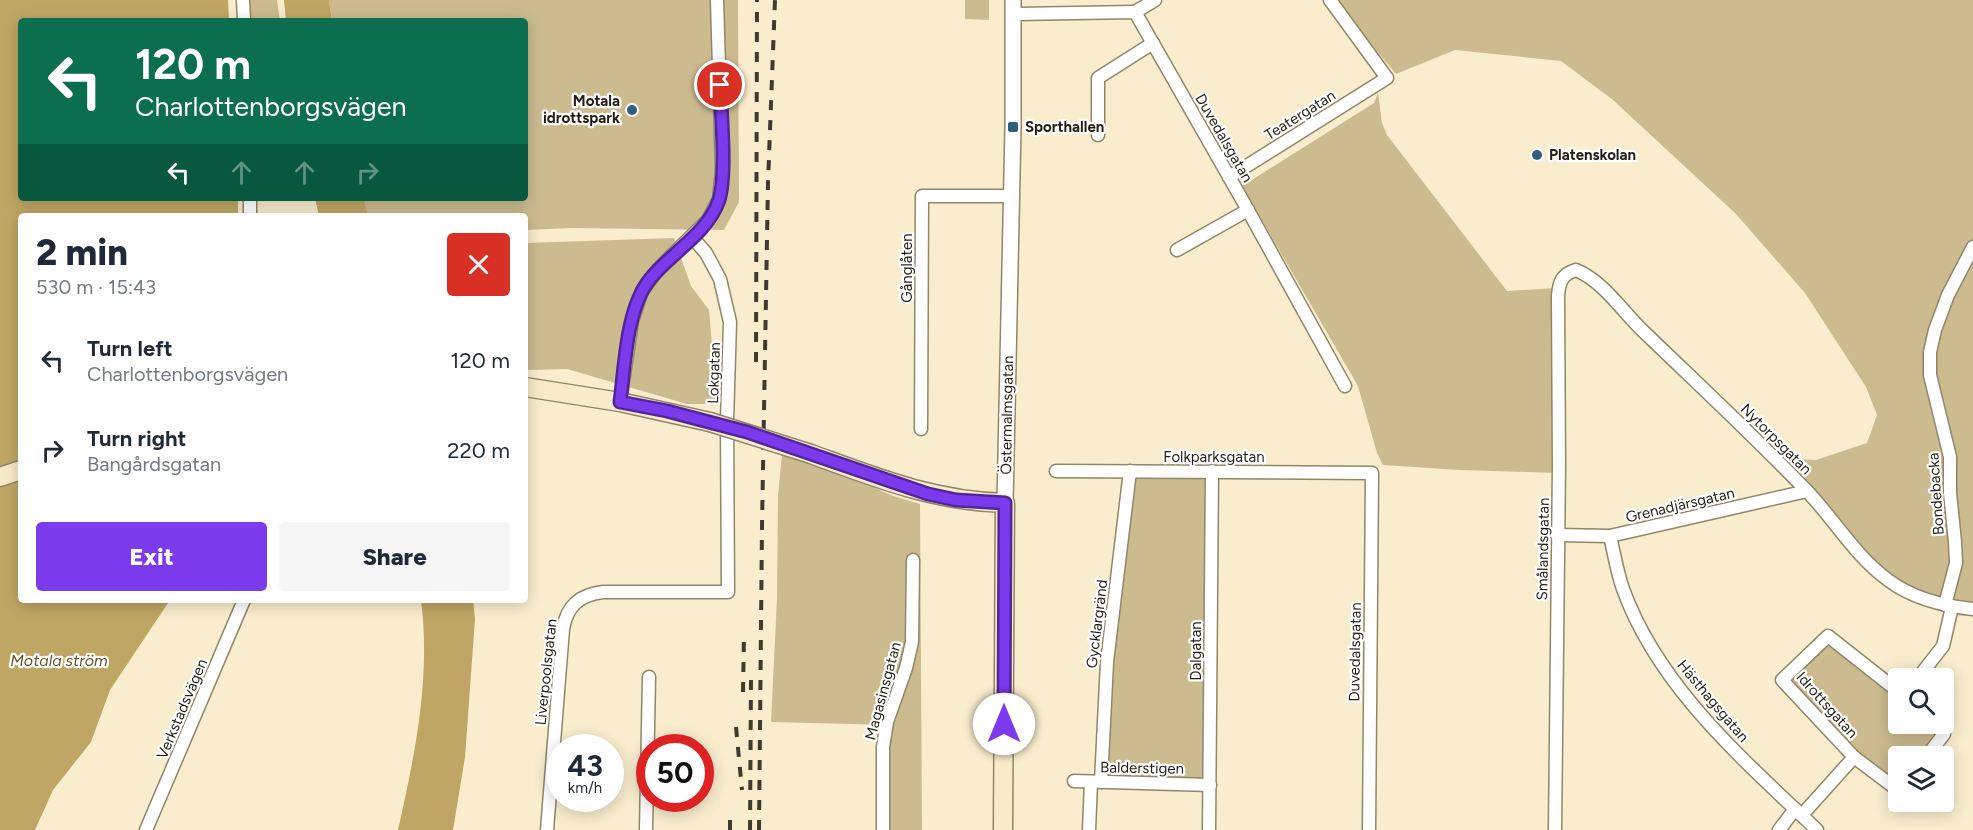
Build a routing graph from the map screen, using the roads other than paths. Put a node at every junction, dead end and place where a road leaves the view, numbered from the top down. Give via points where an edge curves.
1 (243, 0) edge
2 (717, 0) edge
3 (1155, 0) edge
4 (1330, 0) edge
5 (1013, 7) edge
6 (1135, 12) junction
7 (244, 18) edge
8 (1153, 43) junction
9 (1098, 135) dead end
10 (1229, 177) junction
11 (1012, 196) junction
12 (1248, 210) junction
13 (692, 237) junction
14 (1973, 247) edge
15 (1177, 250) dead end
16 (1568, 272) joint
17 (1345, 386) dead end
18 (528, 387) edge
19 (620, 402) junction
20 (921, 429) dead end
21 (18, 471) edge
22 (1056, 471) dead end
23 (1130, 471) junction
24 (1212, 471) junction
25 (1372, 473) joint
26 (0, 477) edge
27 (1807, 491) junction
28 (1005, 503) junction
29 (1557, 535) junction
30 (1610, 536) junction
31 (913, 560) dead end
32 (728, 592) joint
33 (243, 603) edge
34 (1948, 606) junction
35 (1973, 609) edge
36 (1926, 668) edge
37 (649, 677) dead end
38 (1888, 683) edge
39 (1944, 734) edge
40 (1935, 746) edge
41 (1854, 757) junction
42 (1074, 781) dead end
43 (1096, 782) junction
44 (1888, 783) edge
45 (1210, 785) junction
46 (1798, 812) junction
47 (147, 830) edge
48 (548, 830) edge
49 (646, 830) edge
50 (883, 830) edge
51 (1003, 830) edge
52 (1089, 830) edge
53 (1209, 830) edge
54 (1369, 830) edge
55 (1555, 830) edge
56 (1779, 830) edge
57 (1817, 830) edge

1 - 7 street
2 - 13 street via 721,189 708,220
3 - 6 street
4 - 10 street, Teatergatan via 1387,78
5 - 6 street
5 - 11 street, Östermalmsgatan
6 - 8 street, Duvedalsgatan
8 - 9 street via 1098,78
8 - 10 street, Duvedalsgatan
10 - 12 street, Duvedalsgatan
11 - 20 street, Gånglåten via 922,196
11 - 28 street, Östermalmsgatan
12 - 15 street
12 - 17 street, Duvedalsgatan
13 - 19 street via 659,268 642,291 632,321
13 - 32 street, Lokgatan via 720,279 730,322
14 - 34 street, Bondebacka via 1948,294 1930,352 1932,387 1950,457 1956,564
16 - 27 street, Nytorpsgatan via 1576,270 1595,281
16 - 29 street, Smålandsgatan via 1559,283 1558,296
18 - 19 main road
19 - 28 main road, bridge via 710,422 928,494
21 - 26 main road
22 - 23 street, Folkparksgatan
23 - 24 street, Folkparksgatan
23 - 43 street, Gycklargränd
24 - 25 street, Folkparksgatan
24 - 45 street, Dalgatan
25 - 54 street, Duvedalsgatan
27 - 30 street, Grenadjärsgatan
27 - 34 street, Nytorpsgatan via 1870,565 1889,581
28 - 51 main road, Östermalmsgatan
29 - 30 street, Grenadjärsgatan
29 - 55 street, Smålandsgatan
30 - 46 street, Hästhagsgatan via 1622,588 1661,662 1719,735
31 - 50 street, Magasinsgatan via 912,642 883,747
32 - 48 street, Liverpoolsgatan via 593,593 579,599 569,610 563,629
33 - 47 street, Verkstadsvägen
34 - 35 street, Nytorpsgatan
34 - 36 street via 1943,646
37 - 49 street
38 - 41 street, Idrottsgatan via 1828,636 1782,680
39 - 40 street
41 - 44 street, Idrottsgatan
41 - 46 street, Idrottsgatan
42 - 43 street, Balderstigen
43 - 45 street, Balderstigen
43 - 52 street, Gycklargränd
45 - 53 street, Dalgatan
46 - 56 street, Idrottsgatan
46 - 57 street, Hästhagsgatan

